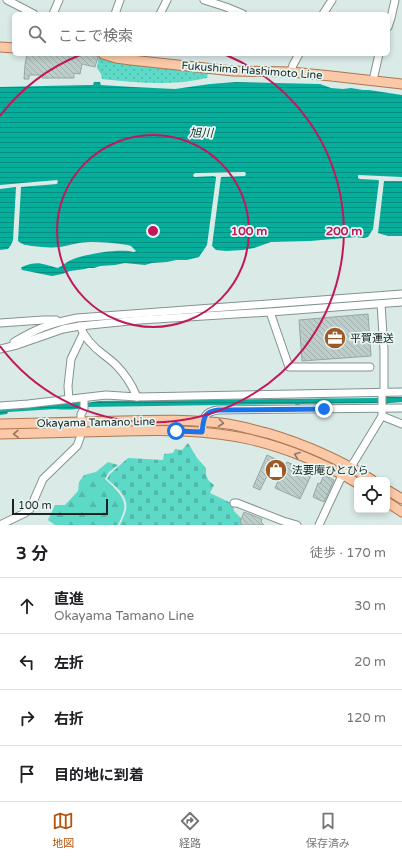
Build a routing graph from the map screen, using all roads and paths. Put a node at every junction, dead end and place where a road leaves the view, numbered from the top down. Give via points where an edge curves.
1 (7, 0) edge
2 (58, 0) edge
3 (120, 0) edge
4 (166, 0) edge
5 (204, 0) edge
6 (332, 0) edge
7 (395, 0) edge
8 (228, 4) edge
9 (30, 12) edge
10 (54, 12) edge
11 (116, 12) edge
12 (161, 12) edge
13 (241, 12) edge
14 (324, 12) edge
15 (390, 19) edge
16 (0, 47) edge
17 (12, 48) edge
18 (110, 56) edge
19 (298, 56) edge
20 (379, 56) edge
21 (143, 58) edge
22 (291, 72) junction
23 (373, 80) junction
24 (402, 84) edge
25 (402, 294) edge
26 (402, 302) edge
27 (381, 304) junction
28 (270, 312) junction
29 (63, 320) junction
30 (0, 323) edge
31 (80, 326) junction
32 (83, 334) junction
33 (3, 348) edge
34 (370, 367) dead end
35 (402, 392) edge
36 (383, 393) junction
37 (137, 397) junction
38 (69, 400) junction
39 (84, 403) junction
40 (0, 406) edge
41 (382, 406) junction
42 (402, 408) edge
43 (382, 416) junction
44 (203, 421) junction
45 (81, 422) junction
46 (0, 424) edge
47 (402, 424) edge
48 (82, 432) junction
49 (202, 432) junction
50 (0, 434) edge
51 (350, 467) junction
52 (344, 475) junction
53 (367, 477) edge
54 (354, 481) edge
55 (390, 492) edge
56 (402, 499) edge
57 (234, 503) dead end
58 (390, 504) edge
59 (402, 512) edge
60 (0, 525) edge
61 (297, 525) edge
62 (319, 525) edge

1 - 9 street
2 - 10 street
3 - 11 street
4 - 12 street
5 - 8 street
6 - 14 street
7 - 15 street
8 - 13 street
16 - 17 main road
18 - 21 main road, Fukushima Hashimoto Line
19 - 22 street
20 - 23 street
21 - 22 main road, Fukushima Hashimoto Line via 233,71
22 - 23 main road, Fukushima Hashimoto Line
23 - 24 main road, Fukushima Hashimoto Line
25 - 29 street
26 - 27 street
27 - 28 street
27 - 36 street
28 - 31 street
28 - 34 street via 290,367
29 - 30 street
29 - 33 street via 30,332
31 - 32 street
31 - 33 street
32 - 37 street via 123,372
32 - 38 street via 71,359
35 - 36 street
36 - 37 street
36 - 41 street
37 - 39 street via 106,395
38 - 39 street
38 - 40 street
39 - 45 street
41 - 42 street
41 - 43 street
41 - 44 street via 218,410 210,411
43 - 47 street
43 - 51 street
44 - 45 main road, Okayama Tamano Line
44 - 49 street
44 -> 51 main road, Okayama Tamano Line via 230,424 279,437 304,445
45 - 46 main road, Okayama Tamano Line
45 - 48 street
48 - 49 main road, Okayama Tamano Line
48 -> 50 main road, Okayama Tamano Line
48 - 60 street via 77,446 43,479 30,509
52 -> 49 main road, Okayama Tamano Line via 249,439
51 - 52 street
51 - 53 main road, Okayama Tamano Line
52 - 54 main road, Okayama Tamano Line
52 - 62 street
55 - 56 main road
57 - 61 street
58 - 59 main road

